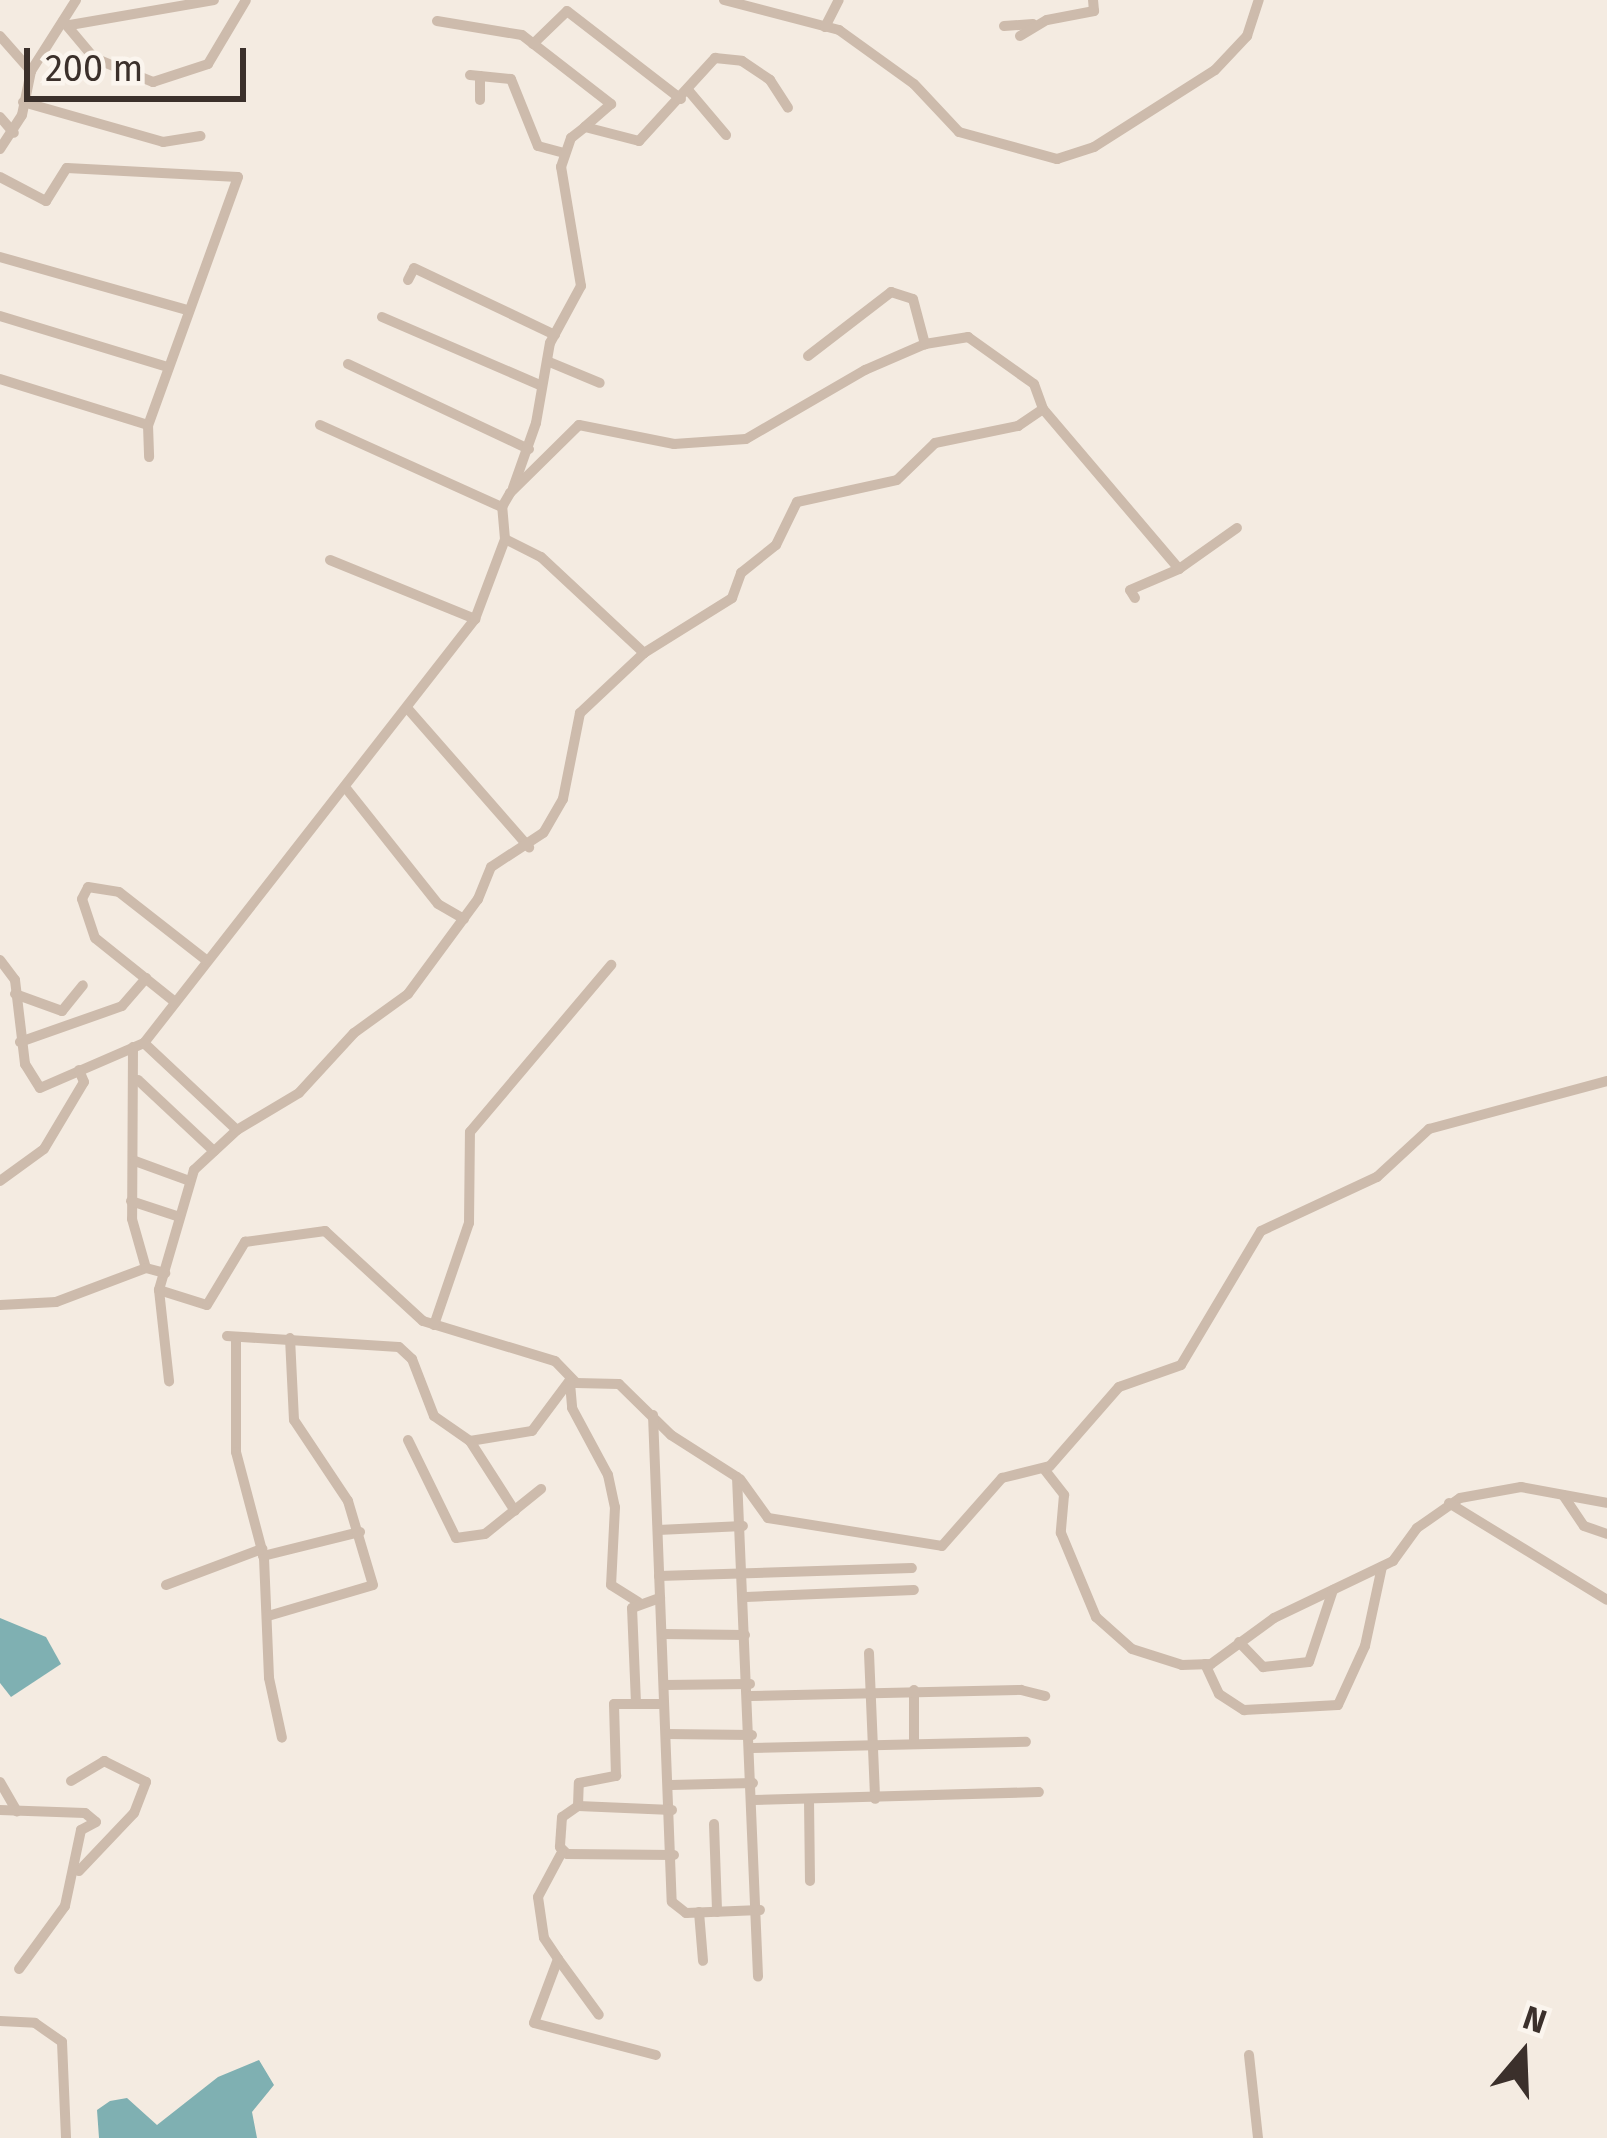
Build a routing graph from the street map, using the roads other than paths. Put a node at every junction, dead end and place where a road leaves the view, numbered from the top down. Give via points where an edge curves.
1 (76, 0) edge
2 (214, 0) edge
3 (224, 0) edge
4 (724, 0) edge
5 (838, 0) edge
6 (1093, 0) edge
7 (1259, 0) edge
8 (243, 3) edge
9 (437, 21) dead end
10 (67, 23) junction
11 (1036, 24) junction
12 (1004, 26) dead end
13 (825, 27) junction
14 (0, 36) edge
15 (1020, 36) dead end
16 (533, 44) junction
17 (31, 71) junction
18 (685, 95) junction
19 (481, 100) dead end
20 (23, 102) junction
21 (788, 108) dead end
22 (0, 117) edge
23 (585, 127) junction
24 (14, 133) junction
25 (726, 135) dead end
26 (202, 136) dead end
27 (0, 149) edge
28 (565, 153) junction
29 (0, 177) edge
30 (0, 257) edge
31 (408, 280) dead end
32 (187, 310) junction
33 (0, 316) edge
34 (382, 317) dead end
35 (555, 335) junction
36 (925, 344) junction
37 (808, 356) dead end
38 (547, 361) junction
39 (348, 364) dead end
40 (168, 368) junction
41 (0, 379) edge
42 (600, 383) dead end
43 (542, 386) junction
44 (1043, 409) junction
45 (148, 425) junction
46 (320, 425) dead end
47 (529, 449) junction
48 (149, 457) dead end
49 (510, 494) junction
50 (502, 507) junction
51 (1237, 528) dead end
52 (505, 539) junction
53 (330, 560) dead end
54 (1179, 569) junction
55 (1135, 598) dead end
56 (475, 619) junction
57 (644, 653) junction
58 (408, 709) junction
59 (346, 787) junction
60 (530, 848) junction
61 (464, 919) junction
62 (0, 960) edge
63 (206, 960) junction
64 (611, 965) dead end
65 (146, 979) junction
66 (83, 985) dead end
67 (15, 994) junction
68 (175, 1002) junction
69 (20, 1042) junction
70 (139, 1045) junction
71 (79, 1070) junction
72 (138, 1080) junction
73 (1607, 1081) edge
74 (238, 1130) junction
75 (214, 1151) junction
76 (136, 1161) junction
77 (187, 1180) junction
78 (0, 1181) edge
79 (131, 1202) junction
80 (177, 1216) junction
81 (146, 1268) junction
82 (165, 1273) junction
83 (159, 1290) junction
84 (0, 1305) edge
85 (434, 1325) junction
86 (290, 1338) junction
87 (570, 1380) junction
88 (170, 1382) dead end
89 (653, 1415) junction
90 (407, 1439) dead end
91 (470, 1441) junction
92 (1043, 1469) junction
93 (737, 1477) junction
94 (541, 1489) dead end
95 (1563, 1495) junction
96 (1449, 1503) junction
97 (1607, 1503) edge
98 (515, 1511) junction
99 (743, 1526) junction
100 (658, 1530) junction
101 (360, 1532) junction
102 (1607, 1534) edge
103 (262, 1552) junction
104 (1382, 1567) junction
105 (912, 1568) dead end
106 (744, 1574) junction
107 (659, 1576) junction
108 (166, 1585) dead end
109 (914, 1590) dead end
110 (1333, 1590) junction
111 (746, 1597) junction
112 (660, 1598) junction
113 (1607, 1600) edge
114 (638, 1602) junction
115 (268, 1616) junction
116 (663, 1634) junction
117 (746, 1635) junction
118 (1239, 1642) junction
119 (869, 1653) dead end
120 (1205, 1664) junction
121 (664, 1685) junction
122 (750, 1690) junction
123 (914, 1690) junction
124 (870, 1692) junction
125 (1045, 1696) dead end
126 (636, 1703) junction
127 (664, 1704) junction
128 (665, 1733) junction
129 (282, 1738) dead end
130 (752, 1742) junction
131 (1026, 1742) dead end
132 (914, 1744) junction
133 (872, 1745) junction
134 (71, 1781) dead end
135 (0, 1782) edge
136 (753, 1784) junction
137 (670, 1786) junction
138 (1039, 1792) dead end
139 (875, 1799) junction
140 (754, 1800) junction
141 (809, 1800) junction
142 (578, 1806) junction
143 (0, 1810) edge
144 (672, 1810) junction
145 (17, 1812) junction
146 (715, 1824) dead end
147 (562, 1852) junction
148 (674, 1855) junction
149 (77, 1873) junction
150 (811, 1881) dead end
151 (760, 1910) junction
152 (699, 1912) junction
153 (717, 1912) junction
154 (558, 1959) junction
155 (703, 1961) dead end
156 (19, 1970) dead end
157 (758, 1977) dead end
158 (599, 2015) dead end
159 (0, 2021) edge
160 (656, 2055) dead end
161 (1250, 2056) dead end
162 (65, 2138) edge
163 (1258, 2138) edge

1 - 10 street
2 - 10 street
3 - 8 street
4 - 13 street
5 - 13 street
6 - 11 street via 1094,11
7 - 13 street via 1247,35 1215,70 1094,147 1057,159 973,140 914,84
8 - 10 street via 208,64 153,82 94,58
9 - 16 street via 508,29
10 - 17 street
11 - 12 street
11 - 15 street
14 - 17 street
16 - 18 street via 567,11
16 - 23 street via 611,104
17 - 20 street
18 - 21 street via 715,58 730,56 770,80
18 - 23 street via 639,141
18 - 25 street
19 - 28 street via 475,76 511,79 538,146
20 - 24 street
20 - 26 street via 163,142
22 - 24 street
23 - 28 street
24 - 27 street
28 - 35 street via 581,286
29 - 32 street via 46,201 68,168 238,178
30 - 32 street
31 - 35 street via 414,268
32 - 40 street
33 - 40 street
34 - 43 street
35 - 38 street
36 - 37 street via 913,298 891,292
36 - 44 street via 976,340 1034,384
36 - 49 street via 746,439 674,444 579,425
38 - 42 street
38 - 43 street
39 - 47 street
40 - 45 street
41 - 45 street
43 - 47 street
44 - 54 street
44 - 57 street via 1018,426 935,443 897,480 797,502 776,545 741,573 732,598
45 - 48 street
46 - 50 street
47 - 49 street
49 - 50 street
50 - 52 street
51 - 54 street
52 - 56 street
52 - 57 street via 541,557
53 - 56 street
54 - 55 street via 1130,590
56 - 58 street
57 - 60 street via 580,713 562,799
58 - 59 street
58 - 60 street
59 - 61 street via 437,904
59 - 63 street
60 - 61 street via 491,867
61 - 74 street via 408,994 269,1117
62 - 67 street
63 - 65 street via 119,892 88,887 82,899 95,938
63 - 68 street
64 - 85 street via 470,1132 470,1222
65 - 68 street
65 - 69 street via 100,1018
66 - 67 street via 62,1011
67 - 69 street
68 - 70 street
69 - 71 street via 28,1076 40,1088
70 - 71 street
70 - 72 street
70 - 74 street
71 - 78 street via 84,1082 44,1149
72 - 75 street
72 - 76 street
73 - 92 street via 1430,1129 1376,1178 1261,1232 1181,1365 1119,1387
74 - 75 street
75 - 77 street
76 - 77 street
76 - 79 street
77 - 80 street
79 - 80 street
79 - 81 street
80 - 82 street
81 - 82 street
81 - 84 street via 56,1302
82 - 83 street
83 - 85 street via 207,1306 245,1242 325,1231 386,1280 407,1310
83 - 88 street
85 - 87 street via 555,1361
86 - 91 street via 399,1346 434,1416
86 - 101 street via 294,1420 334,1474
86 - 103 street via 231,1337 236,1452
87 - 89 street via 619,1384
87 - 91 street via 532,1431
87 - 114 street via 572,1408 615,1507 611,1585
89 - 93 street
89 - 100 street
90 - 98 street via 456,1538 485,1534
91 - 98 street
92 - 93 street via 1002,1478 942,1546 768,1518
92 - 120 street via 1064,1495 1061,1532 1096,1617 1132,1648
93 - 99 street
94 - 98 street
95 - 96 street via 1521,1487
95 - 97 street
95 - 102 street via 1584,1526
96 - 104 street
96 - 113 street
99 - 100 street
99 - 106 street
100 - 107 street
101 - 103 street
101 - 115 street via 371,1589
103 - 108 street
103 - 115 street
104 - 110 street
104 - 120 street via 1365,1646 1338,1705 1244,1710 1219,1694
105 - 106 street
106 - 107 street
106 - 111 street
107 - 112 street
109 - 111 street
110 - 118 street
110 - 118 street via 1309,1662 1263,1667
111 - 117 street
112 - 114 street
112 - 116 street
114 - 126 street
115 - 129 street via 269,1678
116 - 117 street
116 - 121 street
117 - 122 street
118 - 120 street
119 - 124 street
121 - 122 street
121 - 127 street
122 - 124 street
122 - 130 street
123 - 124 street
123 - 125 street
123 - 132 street
124 - 133 street
126 - 127 street
126 - 142 street via 614,1704 616,1776 579,1783
127 - 128 street
128 - 130 street
128 - 137 street
130 - 133 street
130 - 136 street
131 - 132 street
132 - 133 street
133 - 139 street
134 - 149 street via 104,1761 146,1781 134,1813
135 - 145 street
136 - 137 street
136 - 140 street
137 - 144 street
138 - 139 street
139 - 141 street
140 - 141 street
140 - 151 street
141 - 150 street
142 - 144 street
142 - 147 street via 562,1817
143 - 145 street
144 - 148 street
145 - 149 street via 92,1816 95,1829 82,1830
146 - 153 street
147 - 148 street
147 - 154 street via 538,1897 544,1938
148 - 152 street via 672,1902 676,1910
149 - 156 street via 54,1926
151 - 153 street
151 - 157 street
152 - 153 street
152 - 155 street
154 - 158 street
154 - 160 street via 534,2023
159 - 162 street via 35,2023 62,2042
161 - 163 street

